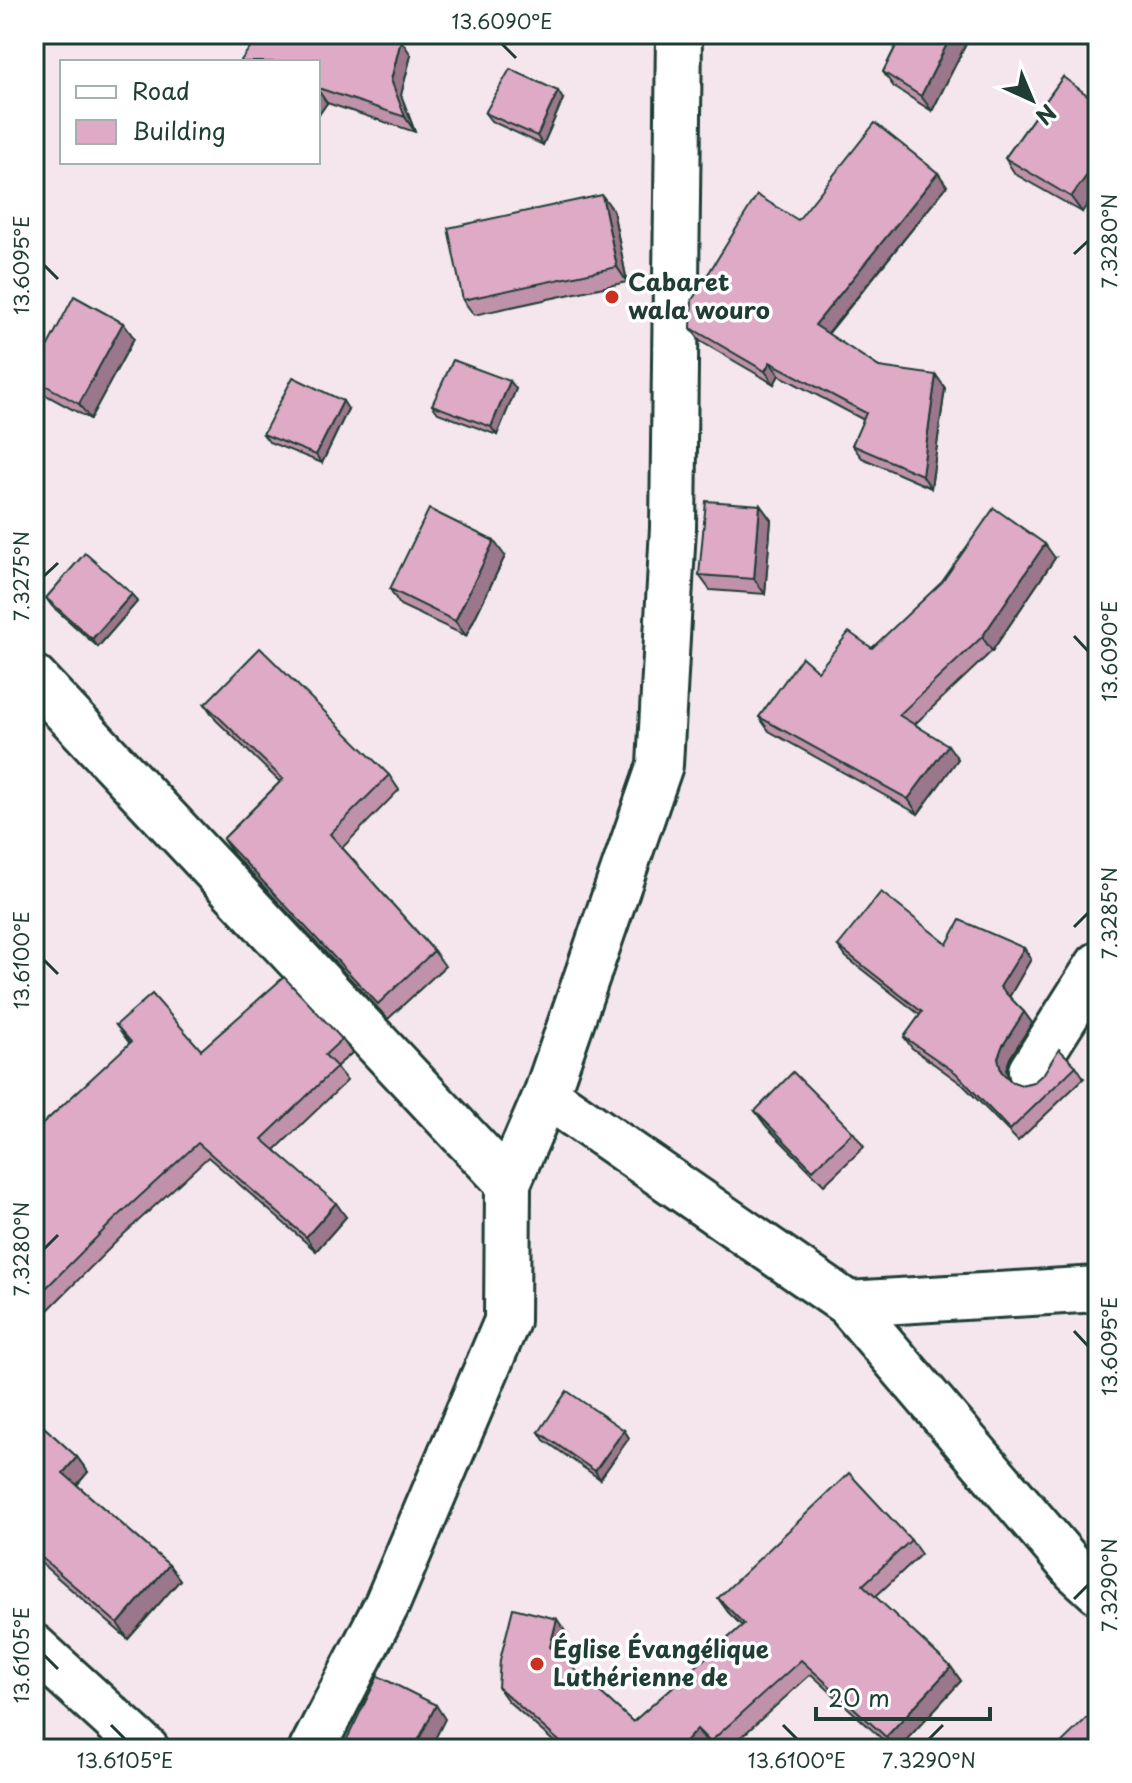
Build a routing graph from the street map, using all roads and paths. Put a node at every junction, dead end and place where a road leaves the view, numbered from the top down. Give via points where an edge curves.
1 (678, 34) edge
2 (34, 678) edge
3 (1098, 965) edge
4 (1031, 1071) dead end
5 (546, 1095) junction
6 (508, 1183) junction
7 (1098, 1289) edge
8 (848, 1304) junction
9 (1098, 1591) edge
10 (34, 1647) edge
11 (146, 1749) edge
12 (312, 1749) edge

1 - 5 street via 673,528 660,765
2 - 6 street
3 - 4 street
5 - 6 street
5 - 8 street
6 - 12 street via 507,1321 387,1604
7 - 8 street
8 - 9 street
10 - 11 street

